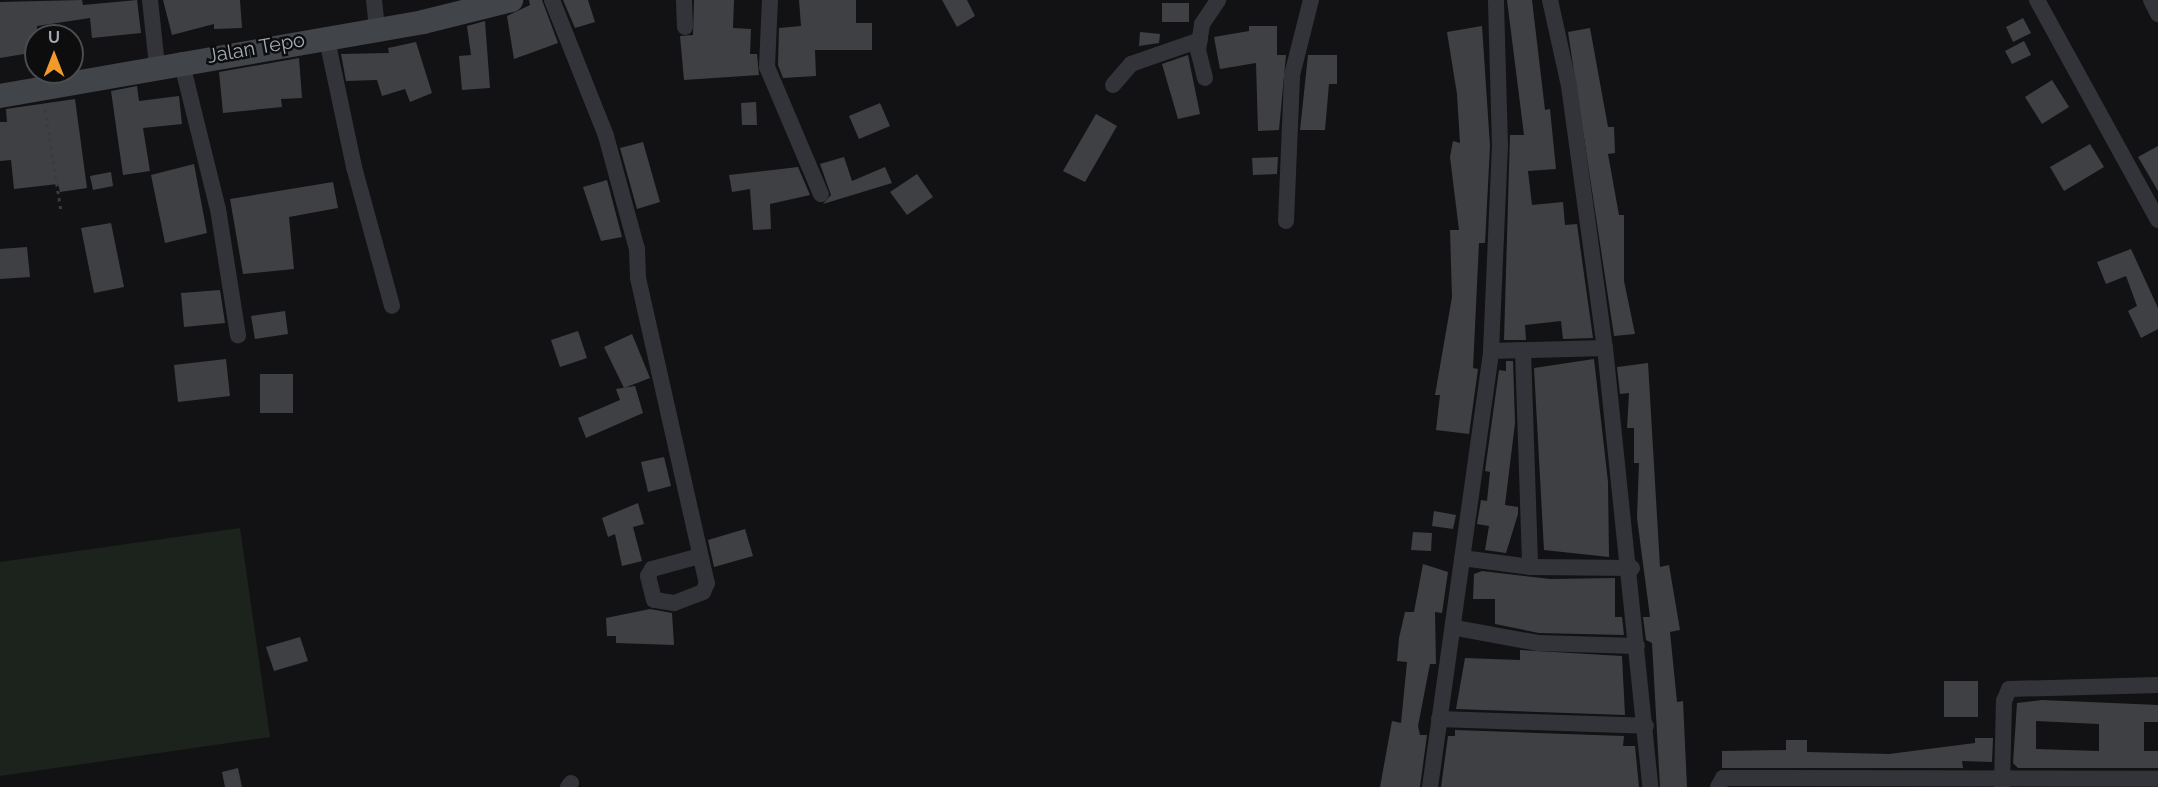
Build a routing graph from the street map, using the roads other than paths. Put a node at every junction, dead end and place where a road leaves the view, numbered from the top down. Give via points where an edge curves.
1 (150, 0) edge
2 (374, 0) edge
3 (511, 0) edge
4 (552, 0) edge
5 (684, 0) edge
6 (770, 0) edge
7 (1218, 0) edge
8 (1311, 0) edge
9 (1496, 0) edge
10 (1550, 0) edge
11 (2037, 0) edge
12 (2151, 0) edge
13 (483, 5) edge
14 (2158, 14) edge
15 (685, 27) dead end
16 (377, 29) junction
17 (326, 36) junction
18 (1200, 40) junction
19 (181, 60) junction
20 (157, 66) junction
21 (1205, 78) dead end
22 (1113, 85) dead end
23 (0, 96) edge
24 (821, 194) dead end
25 (2158, 220) edge
26 (1286, 221) dead end
27 (392, 306) dead end
28 (238, 335) dead end
29 (1605, 348) junction
30 (1491, 351) junction
31 (1523, 351) junction
32 (700, 556) dead end
33 (1462, 558) junction
34 (1530, 567) junction
35 (1632, 568) junction
36 (1456, 628) junction
37 (1637, 646) junction
38 (2158, 685) edge
39 (1439, 719) junction
40 (1646, 726) junction
41 (2158, 779) edge
42 (1817, 783) edge
43 (2001, 783) edge
44 (1430, 787) edge
45 (1650, 787) edge
46 (1718, 787) edge

1 - 20 street
2 - 16 street
3 - 13 street, Jalan Tepo
4 - 32 street via 606,136 637,249 638,278 657,344
5 - 15 street
6 - 24 street via 767,67
7 - 18 street via 1206,13
8 - 26 street via 1292,75
9 - 30 street via 1500,146
10 - 29 street via 1569,86
11 - 25 street
12 - 14 street
13 - 16 street, Jalan Tepo
16 - 17 street, Jalan Tepo
17 - 19 street, Jalan Tepo
17 - 27 street via 354,166
18 - 21 street
18 - 22 street via 1131,64
19 - 20 street, Jalan Tepo
19 - 28 street via 223,232
20 - 23 street, Jalan Tepo
29 - 31 street
29 - 35 street
30 - 31 street
30 - 33 street
31 - 34 street
33 - 34 street
33 - 36 street
34 - 35 street
35 - 37 street
36 - 37 street via 1538,643
36 - 39 street
37 - 40 street
38 - 43 street via 2014,686 2004,701
39 - 40 street
39 - 44 street
40 - 45 street
41 - 43 street
42 - 43 street
42 - 46 street via 1723,778

